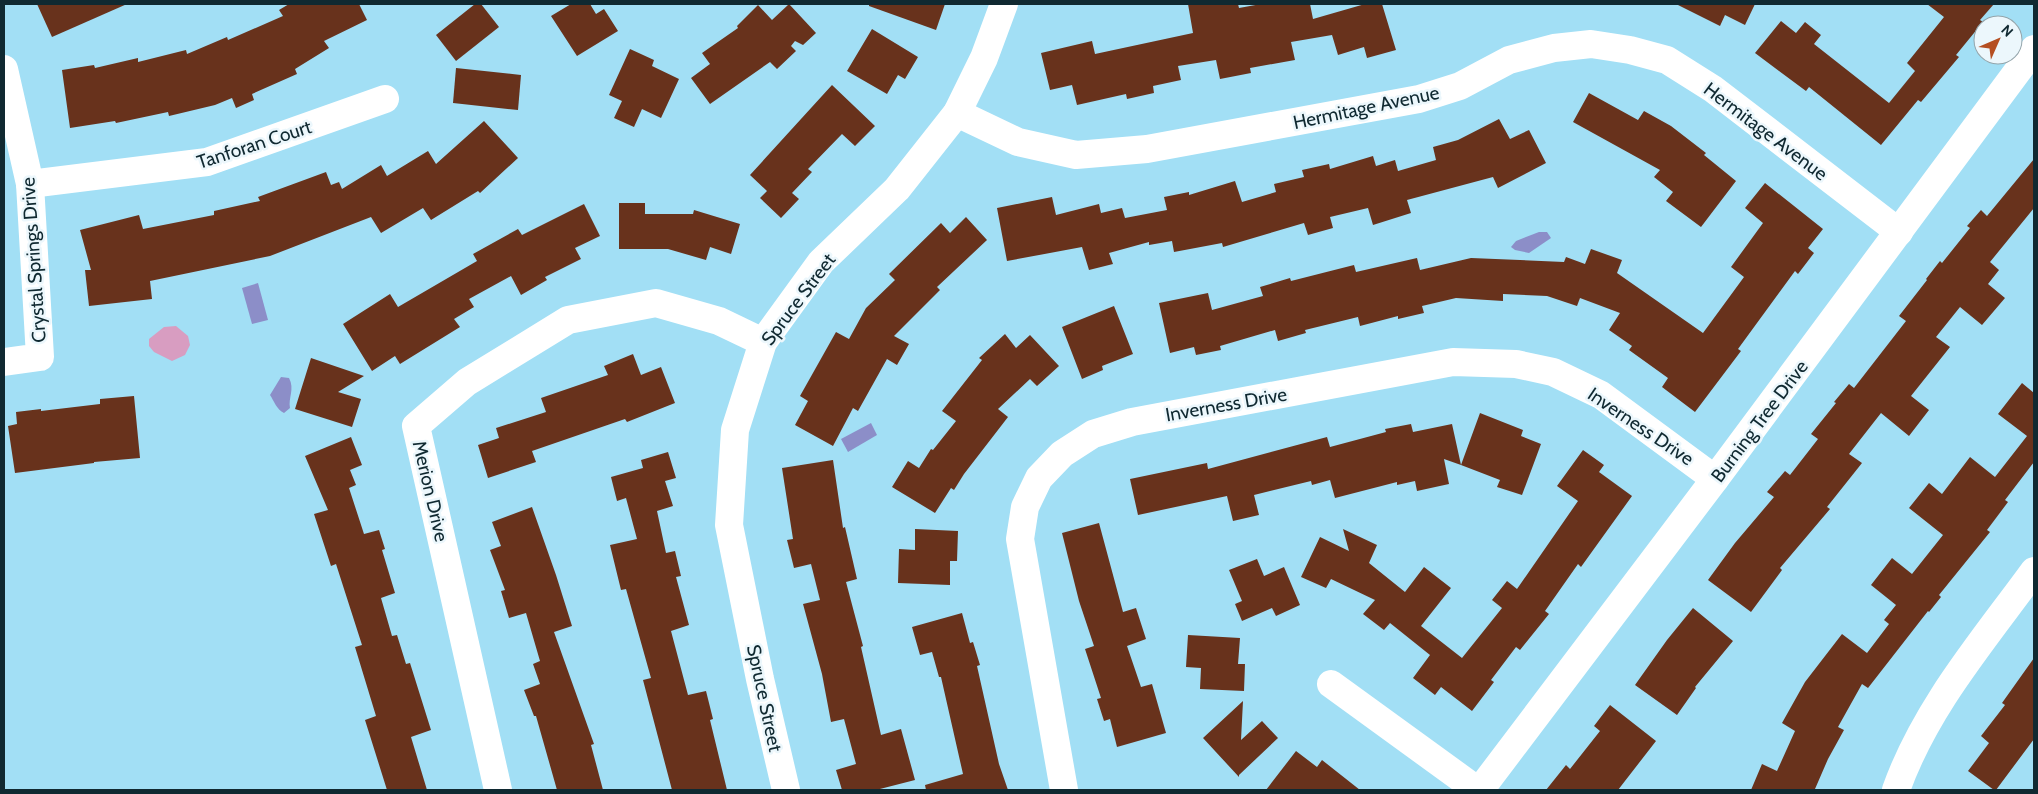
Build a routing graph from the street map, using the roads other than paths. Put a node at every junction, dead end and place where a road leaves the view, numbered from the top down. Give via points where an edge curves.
1 (1004, 4) edge
2 (2034, 49) edge
3 (4, 69) edge
4 (385, 99) dead end
5 (957, 113) junction
6 (30, 184) junction
7 (1899, 232) junction
8 (762, 342) junction
9 (4, 362) edge
10 (1715, 479) junction
11 (2034, 571) edge
12 (1331, 684) dead end
13 (498, 790) edge
14 (786, 790) edge
15 (1064, 790) edge
16 (1478, 790) edge
17 (1896, 790) edge

1 - 5 street, Spruce Street via 984,58
2 - 7 street, Burning Tree Drive
3 - 6 street, Crystal Springs Drive
4 - 6 street, Tanforan Court via 207,162
5 - 7 street, Hermitage Avenue via 1018,142 1076,156 1147,149 1419,99 1460,86 1509,60 1554,48 1591,44 1667,60 1713,89
5 - 8 street, Spruce Street via 897,189 821,262
6 - 9 street, Crystal Springs Drive via 40,357
7 - 10 street, Burning Tree Drive
8 - 13 street, Merion Drive via 719,321 656,303 568,320 467,382 416,426
8 - 14 street, Spruce Street via 735,430 729,525
10 - 15 street, Inverness Drive via 1601,395 1553,372 1516,364 1453,362 1132,422 1093,434 1062,454 1039,478 1025,506 1020,539
10 - 16 street, Burning Tree Drive
11 - 17 street via 1942,696 1906,762
12 - 16 street

